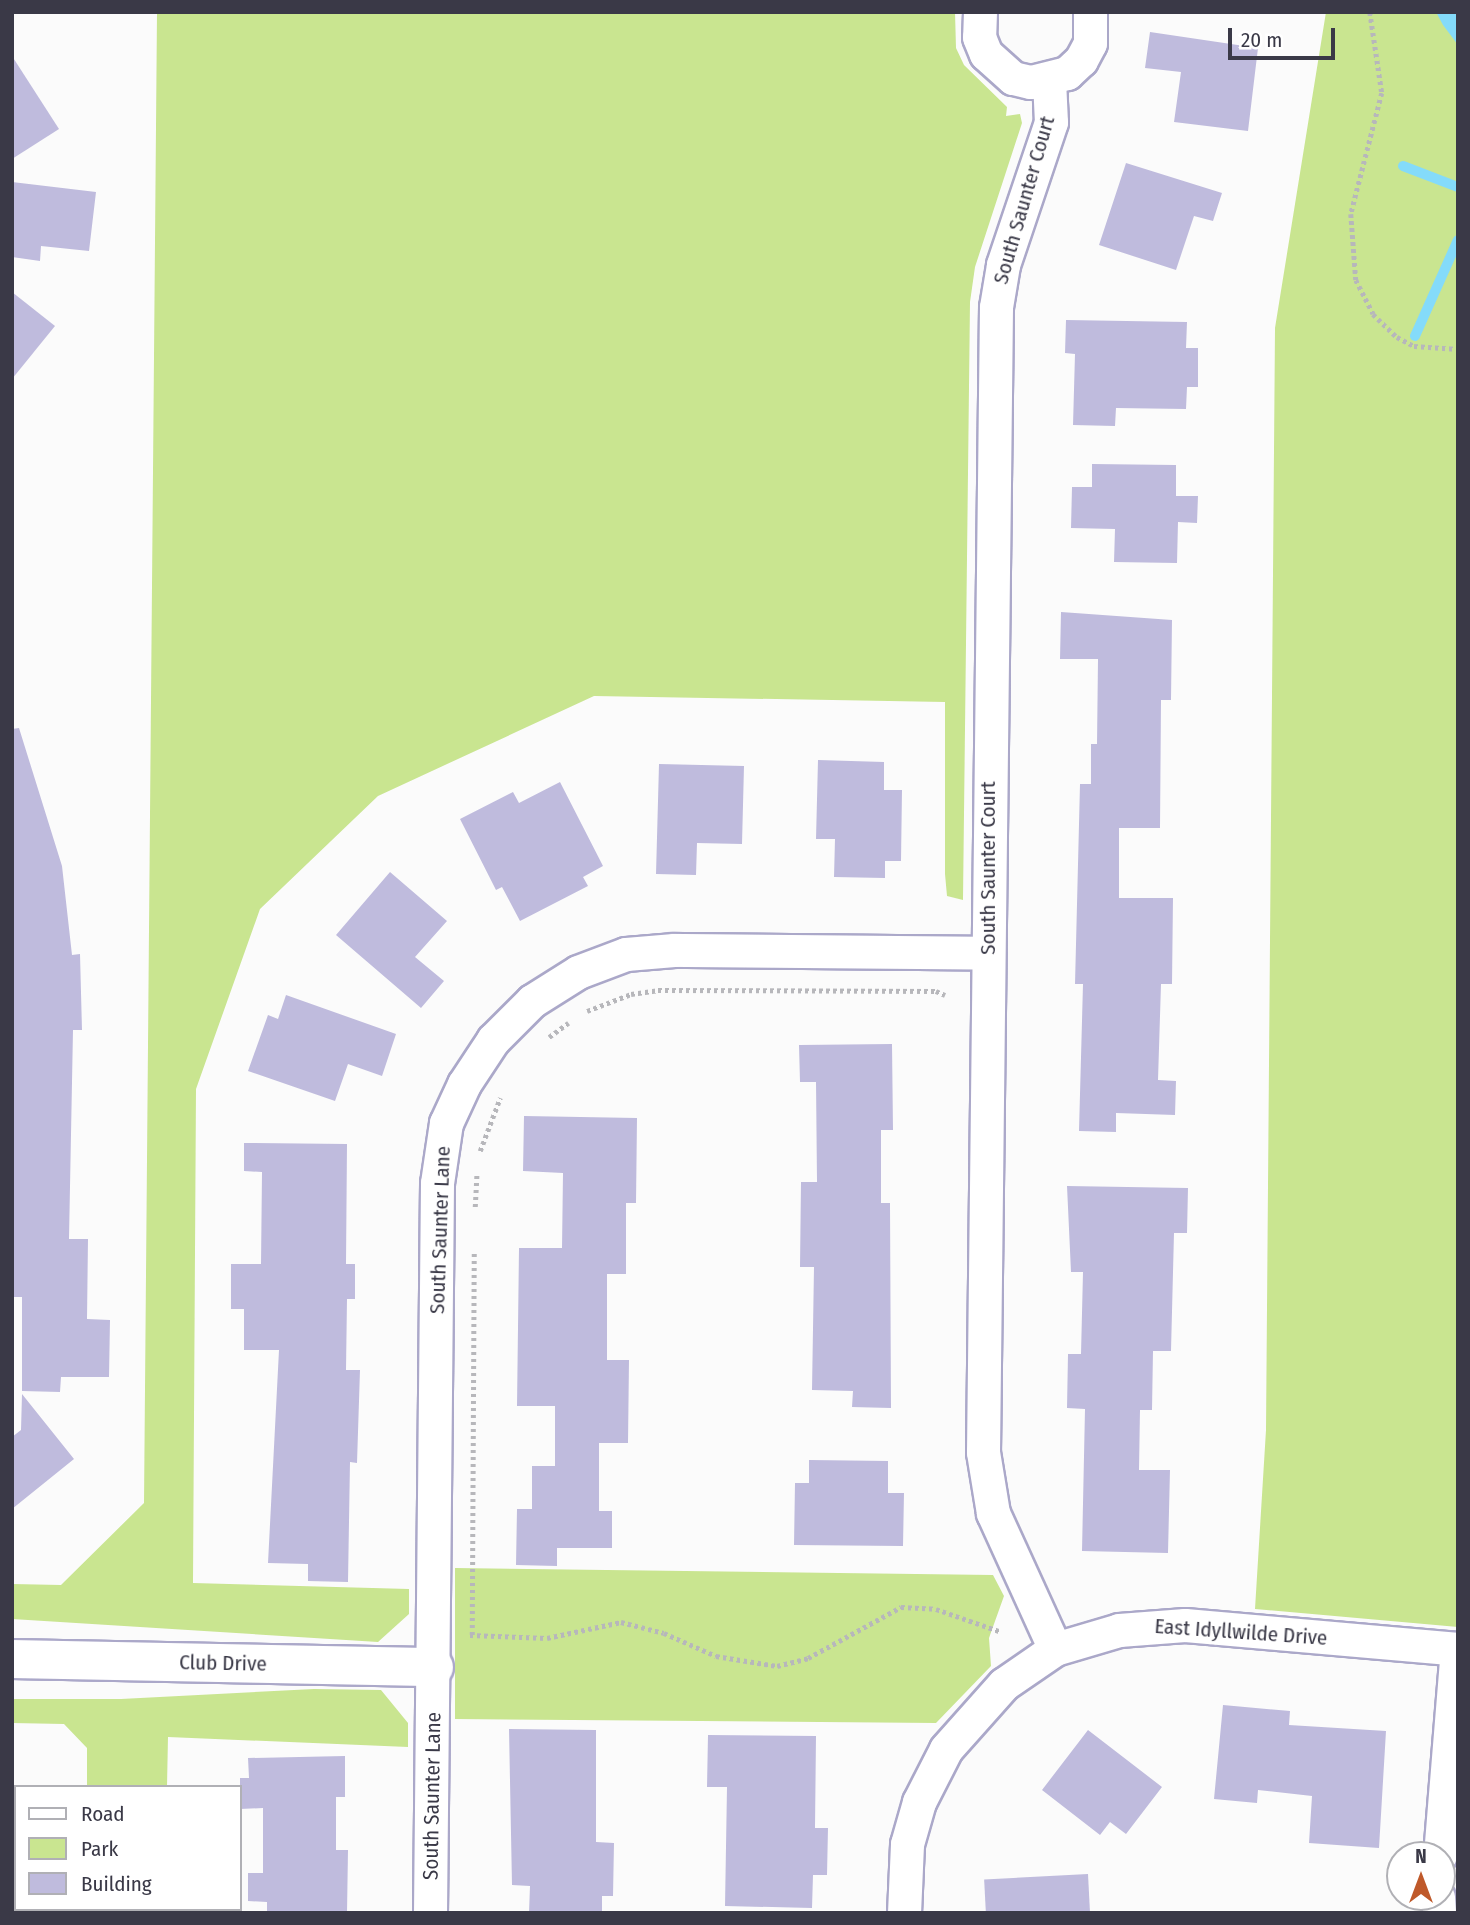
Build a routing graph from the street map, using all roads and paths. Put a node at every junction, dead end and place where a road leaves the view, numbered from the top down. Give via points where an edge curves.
1 (980, 12) edge
2 (1090, 12) edge
3 (1370, 12) edge
4 (1049, 80) junction
5 (1458, 349) edge
6 (987, 953) junction
7 (945, 996) dead end
8 (583, 1014) dead end
9 (576, 1018) dead end
10 (543, 1042) dead end
11 (502, 1092) dead end
12 (478, 1159) dead end
13 (477, 1168) dead end
14 (475, 1218) dead end
15 (474, 1246) dead end
16 (999, 1632) dead end
17 (463, 1635) dead end
18 (471, 1635) junction
19 (1055, 1649) junction
20 (1457, 1649) edge
21 (12, 1659) edge
22 (434, 1667) junction
23 (1441, 1841) edge
24 (430, 1913) edge
25 (904, 1913) edge

1 - 4 street, South Saunter Court via 979,37 998,68 1013,78
2 - 4 street via 1090,43 1081,60
3 - 5 path via 1382,93 1351,214 1356,280 1373,314 1397,337 1414,346
4 - 6 street, South Saunter Court via 1051,122 1003,265 996,307
6 - 19 street, South Saunter Court via 983,1467 993,1513
6 - 22 street, South Saunter Lane via 674,950 626,954 554,986 493,1040 454,1100 438,1164
7 - 8 path via 936,991 658,990 612,1000
9 - 10 path
11 - 12 path
13 - 14 path
15 - 18 path
16 - 18 path via 936,1609 901,1606 808,1658 777,1666 716,1657 664,1633 621,1622 547,1638
17 - 18 path
19 - 20 street, East Idyllwilde Drive via 1132,1628 1185,1625
19 - 25 street, East Idyllwilde Drive via 1004,1684 946,1749 919,1802 907,1844
20 - 23 street
21 - 22 street, Club Drive
22 - 24 street, South Saunter Lane

